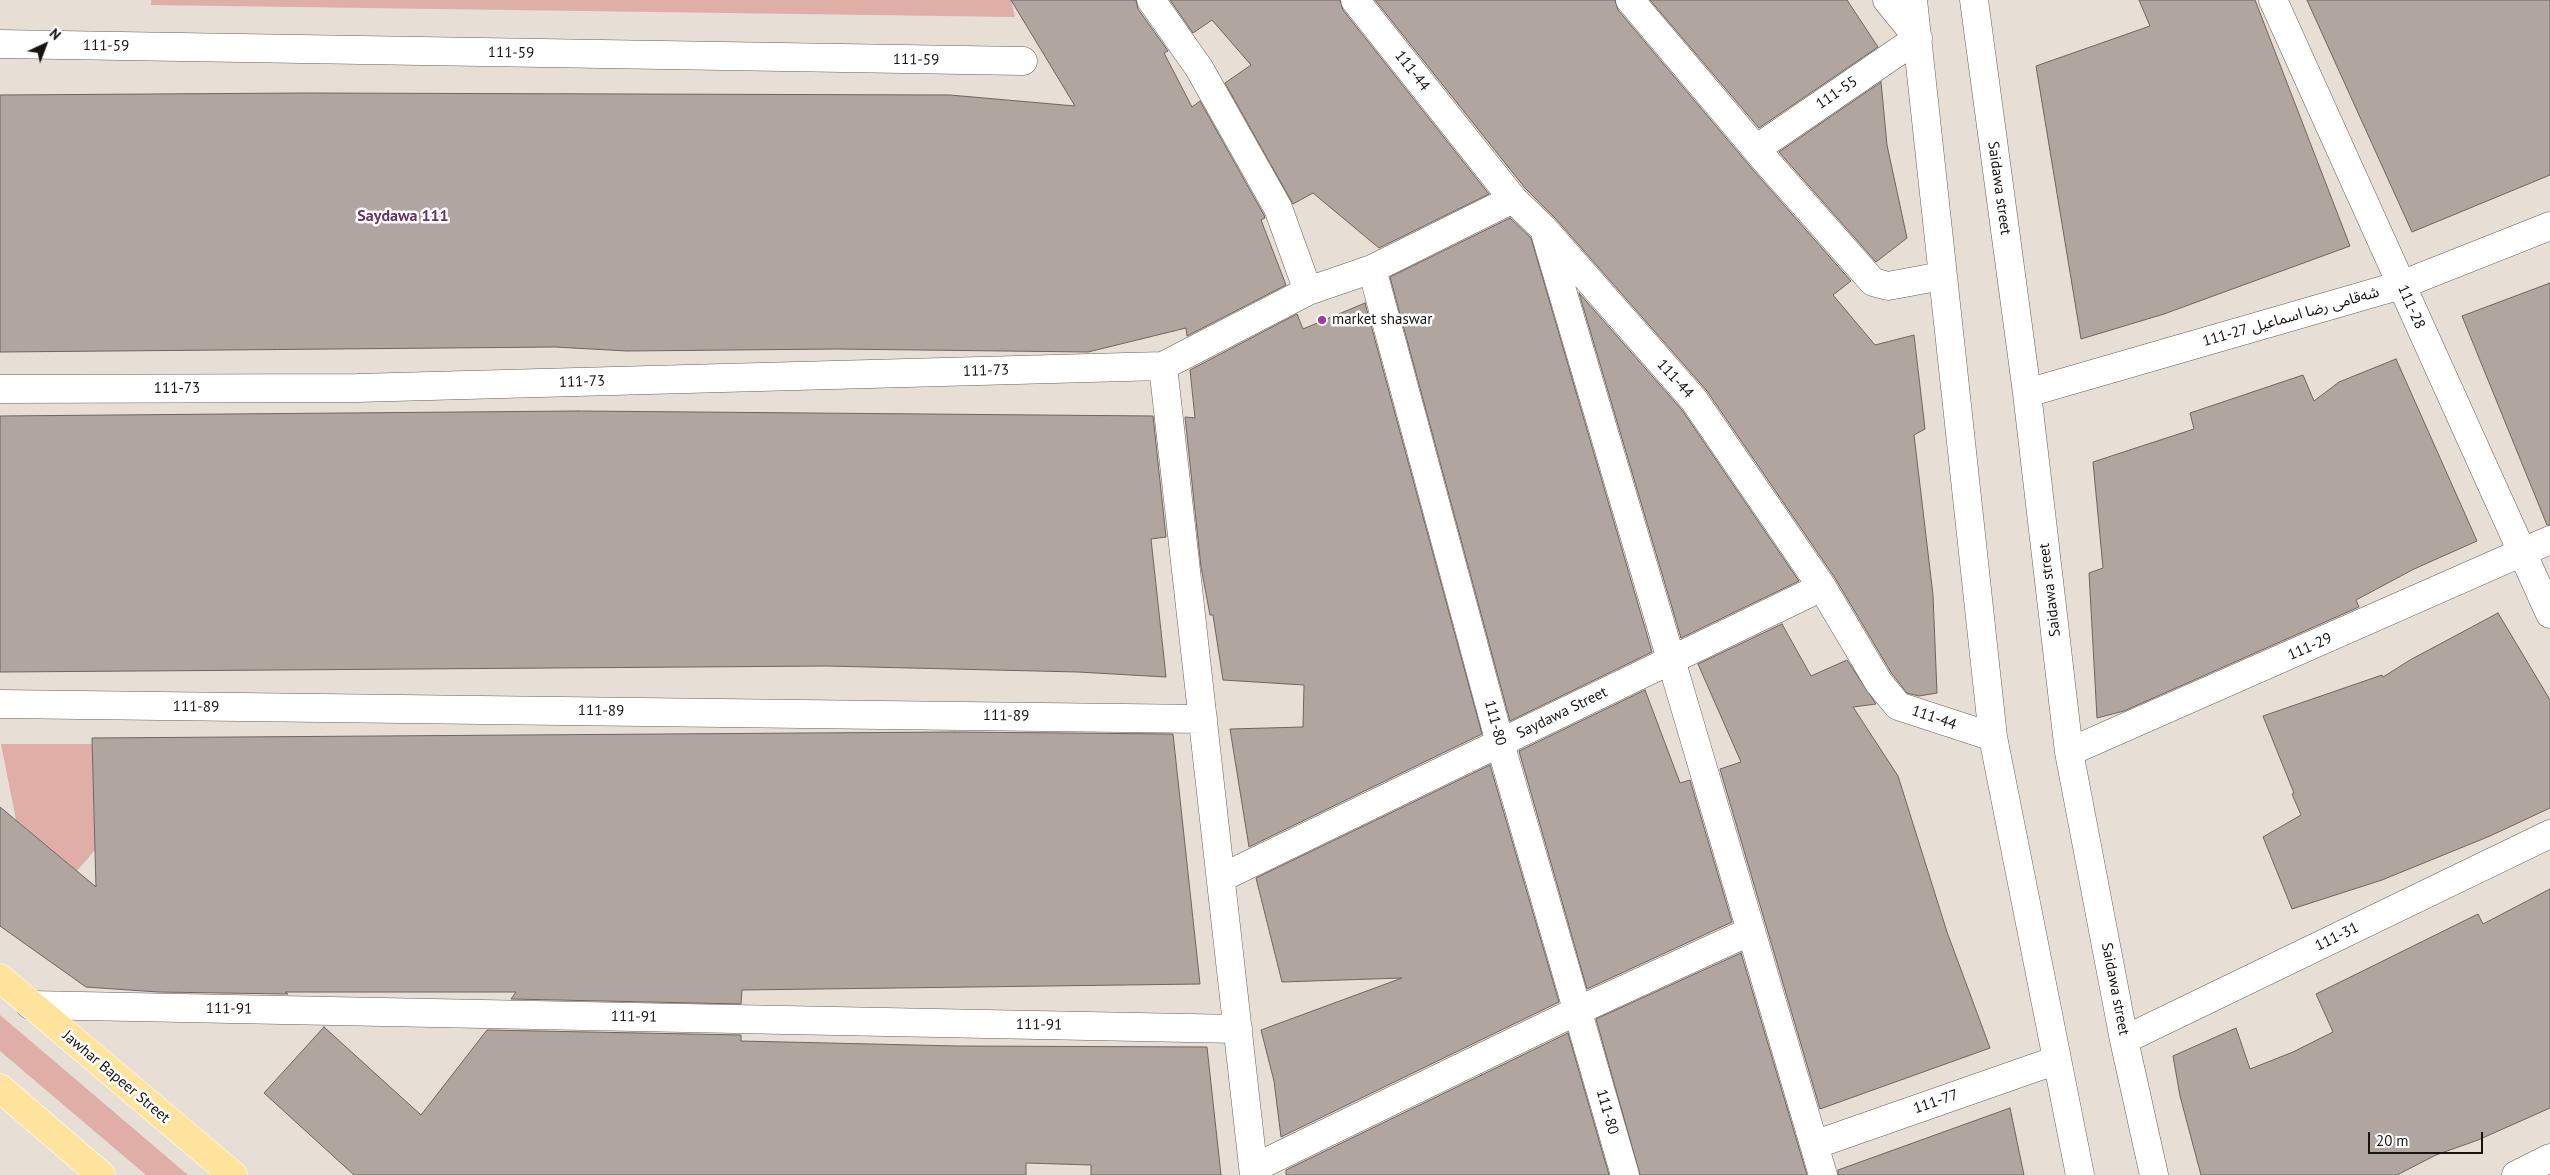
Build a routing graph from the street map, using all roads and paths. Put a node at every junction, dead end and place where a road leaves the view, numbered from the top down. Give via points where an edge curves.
1 (1151, 0) edge
2 (1355, 0) edge
3 (1630, 0) edge
4 (1887, 0) edge
5 (1913, 0) edge
6 (1974, 0) edge
7 (2273, 0) edge
8 (1918, 38) junction
9 (0, 44) edge
10 (1023, 61) dead end
11 (1756, 149) junction
12 (1513, 199) junction
13 (2550, 226) edge
14 (1543, 228) junction
15 (1372, 269) junction
16 (1942, 276) junction
17 (2401, 285) junction
18 (1308, 291) junction
19 (1163, 366) junction
20 (0, 389) edge
21 (2027, 394) junction
22 (2550, 540) edge
23 (2524, 554) junction
24 (1822, 587) junction
25 (2550, 614) edge
26 (1670, 660) junction
27 (0, 704) edge
28 (1203, 719) junction
29 (1993, 737) junction
30 (1500, 743) junction
31 (2069, 752) junction
32 (2550, 834) edge
33 (1221, 878) junction
34 (1751, 932) junction
35 (0, 978) edge
36 (30, 1004) junction
37 (1578, 1011) junction
38 (1238, 1029) junction
39 (2124, 1040) junction
40 (2057, 1060) junction
41 (0, 1088) edge
42 (1814, 1145) junction
43 (2550, 1158) edge
44 (1254, 1172) edge
45 (102, 1175) edge
46 (233, 1175) edge
47 (1625, 1175) edge
48 (1823, 1175) edge
49 (2080, 1175) edge
50 (2154, 1175) edge
51 (2516, 1175) edge

1 - 18 street via 1199,68 1278,208
2 - 12 street, 111-44
3 - 11 street
4 - 8 street
5 - 8 street
6 - 21 street, Saidawa street
7 - 17 street, 111-28
8 - 11 street, 111-55
8 - 16 street
9 - 10 street, 111-59
11 - 16 street via 1873,282 1888,286
12 - 14 street, 111-44
12 - 15 street
13 - 17 street, 111-27 شەقامی رضا اسماعيل
14 - 24 street, 111-44 via 1694,400
14 - 26 street
15 - 18 street
15 - 30 street, 111-80
16 - 29 street
17 - 21 street, 111-27 شەقامی رضا اسماعيل
17 - 23 street, 111-28
18 - 19 street
19 - 20 street, 111-73 via 357,388
19 - 28 street
21 - 31 street, Saidawa street
22 - 23 street, 111-29
23 - 25 street, 111-28
23 - 31 street, 111-29
24 - 26 street, Saydawa Street
24 - 29 street, 111-44 via 1879,683 1898,706
26 - 30 street, Saydawa Street
26 - 34 street
27 - 28 street, 111-89
28 - 33 street
29 - 40 street
30 - 33 street, Saydawa Street
30 - 37 street, 111-80
31 - 39 street, Saidawa street
32 - 39 street, 111-31
33 - 38 street
34 - 37 street
34 - 42 street
35 - 36 main road, Jawhar Bapeer Street
36 - 38 street, 111-91
36 - 46 main road, Jawhar Bapeer Street
37 - 44 street
37 - 47 street, 111-80
38 - 44 street
39 - 50 street, Saidawa street
40 - 42 street, 111-77
40 - 49 street
41 - 45 main road
42 - 48 street
43 - 51 street

